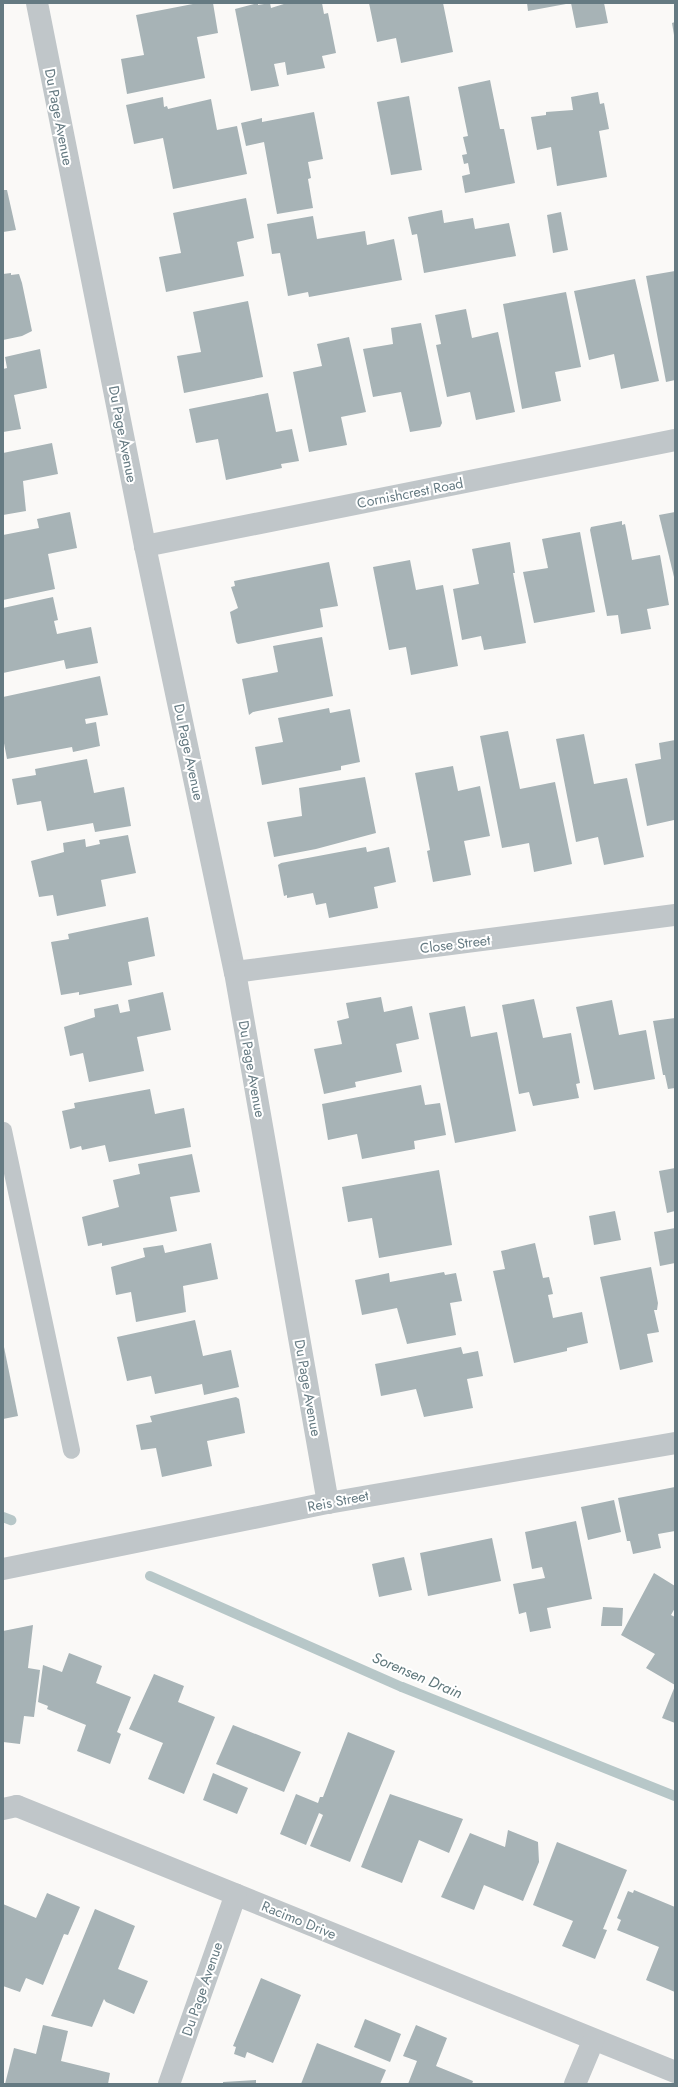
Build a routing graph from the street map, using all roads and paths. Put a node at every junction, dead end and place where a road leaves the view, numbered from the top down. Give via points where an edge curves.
1 (37, 3) edge
2 (675, 440) edge
3 (145, 546) junction
4 (675, 916) edge
5 (235, 972) junction
6 (3, 1133) edge
7 (675, 1444) edge
8 (71, 1450) dead end
9 (328, 1502) junction
10 (3, 1569) edge
11 (3, 1808) edge
12 (236, 1894) junction
13 (593, 2041) junction
14 (675, 2072) edge
15 (169, 2084) edge
16 (575, 2084) edge

1 - 3 street, Du Page Avenue
2 - 3 street, Cornishcrest Road
3 - 5 street, Du Page Avenue
4 - 5 street, Close Street
5 - 9 street, Du Page Avenue
6 - 8 lane
7 - 9 street, Reis Street
9 - 10 street, Reis Street
11 - 12 street, Racimo Drive via 17,1806
12 - 13 street, Racimo Drive
12 - 15 street, Du Page Avenue
13 - 14 street, Racimo Drive
13 - 16 street

